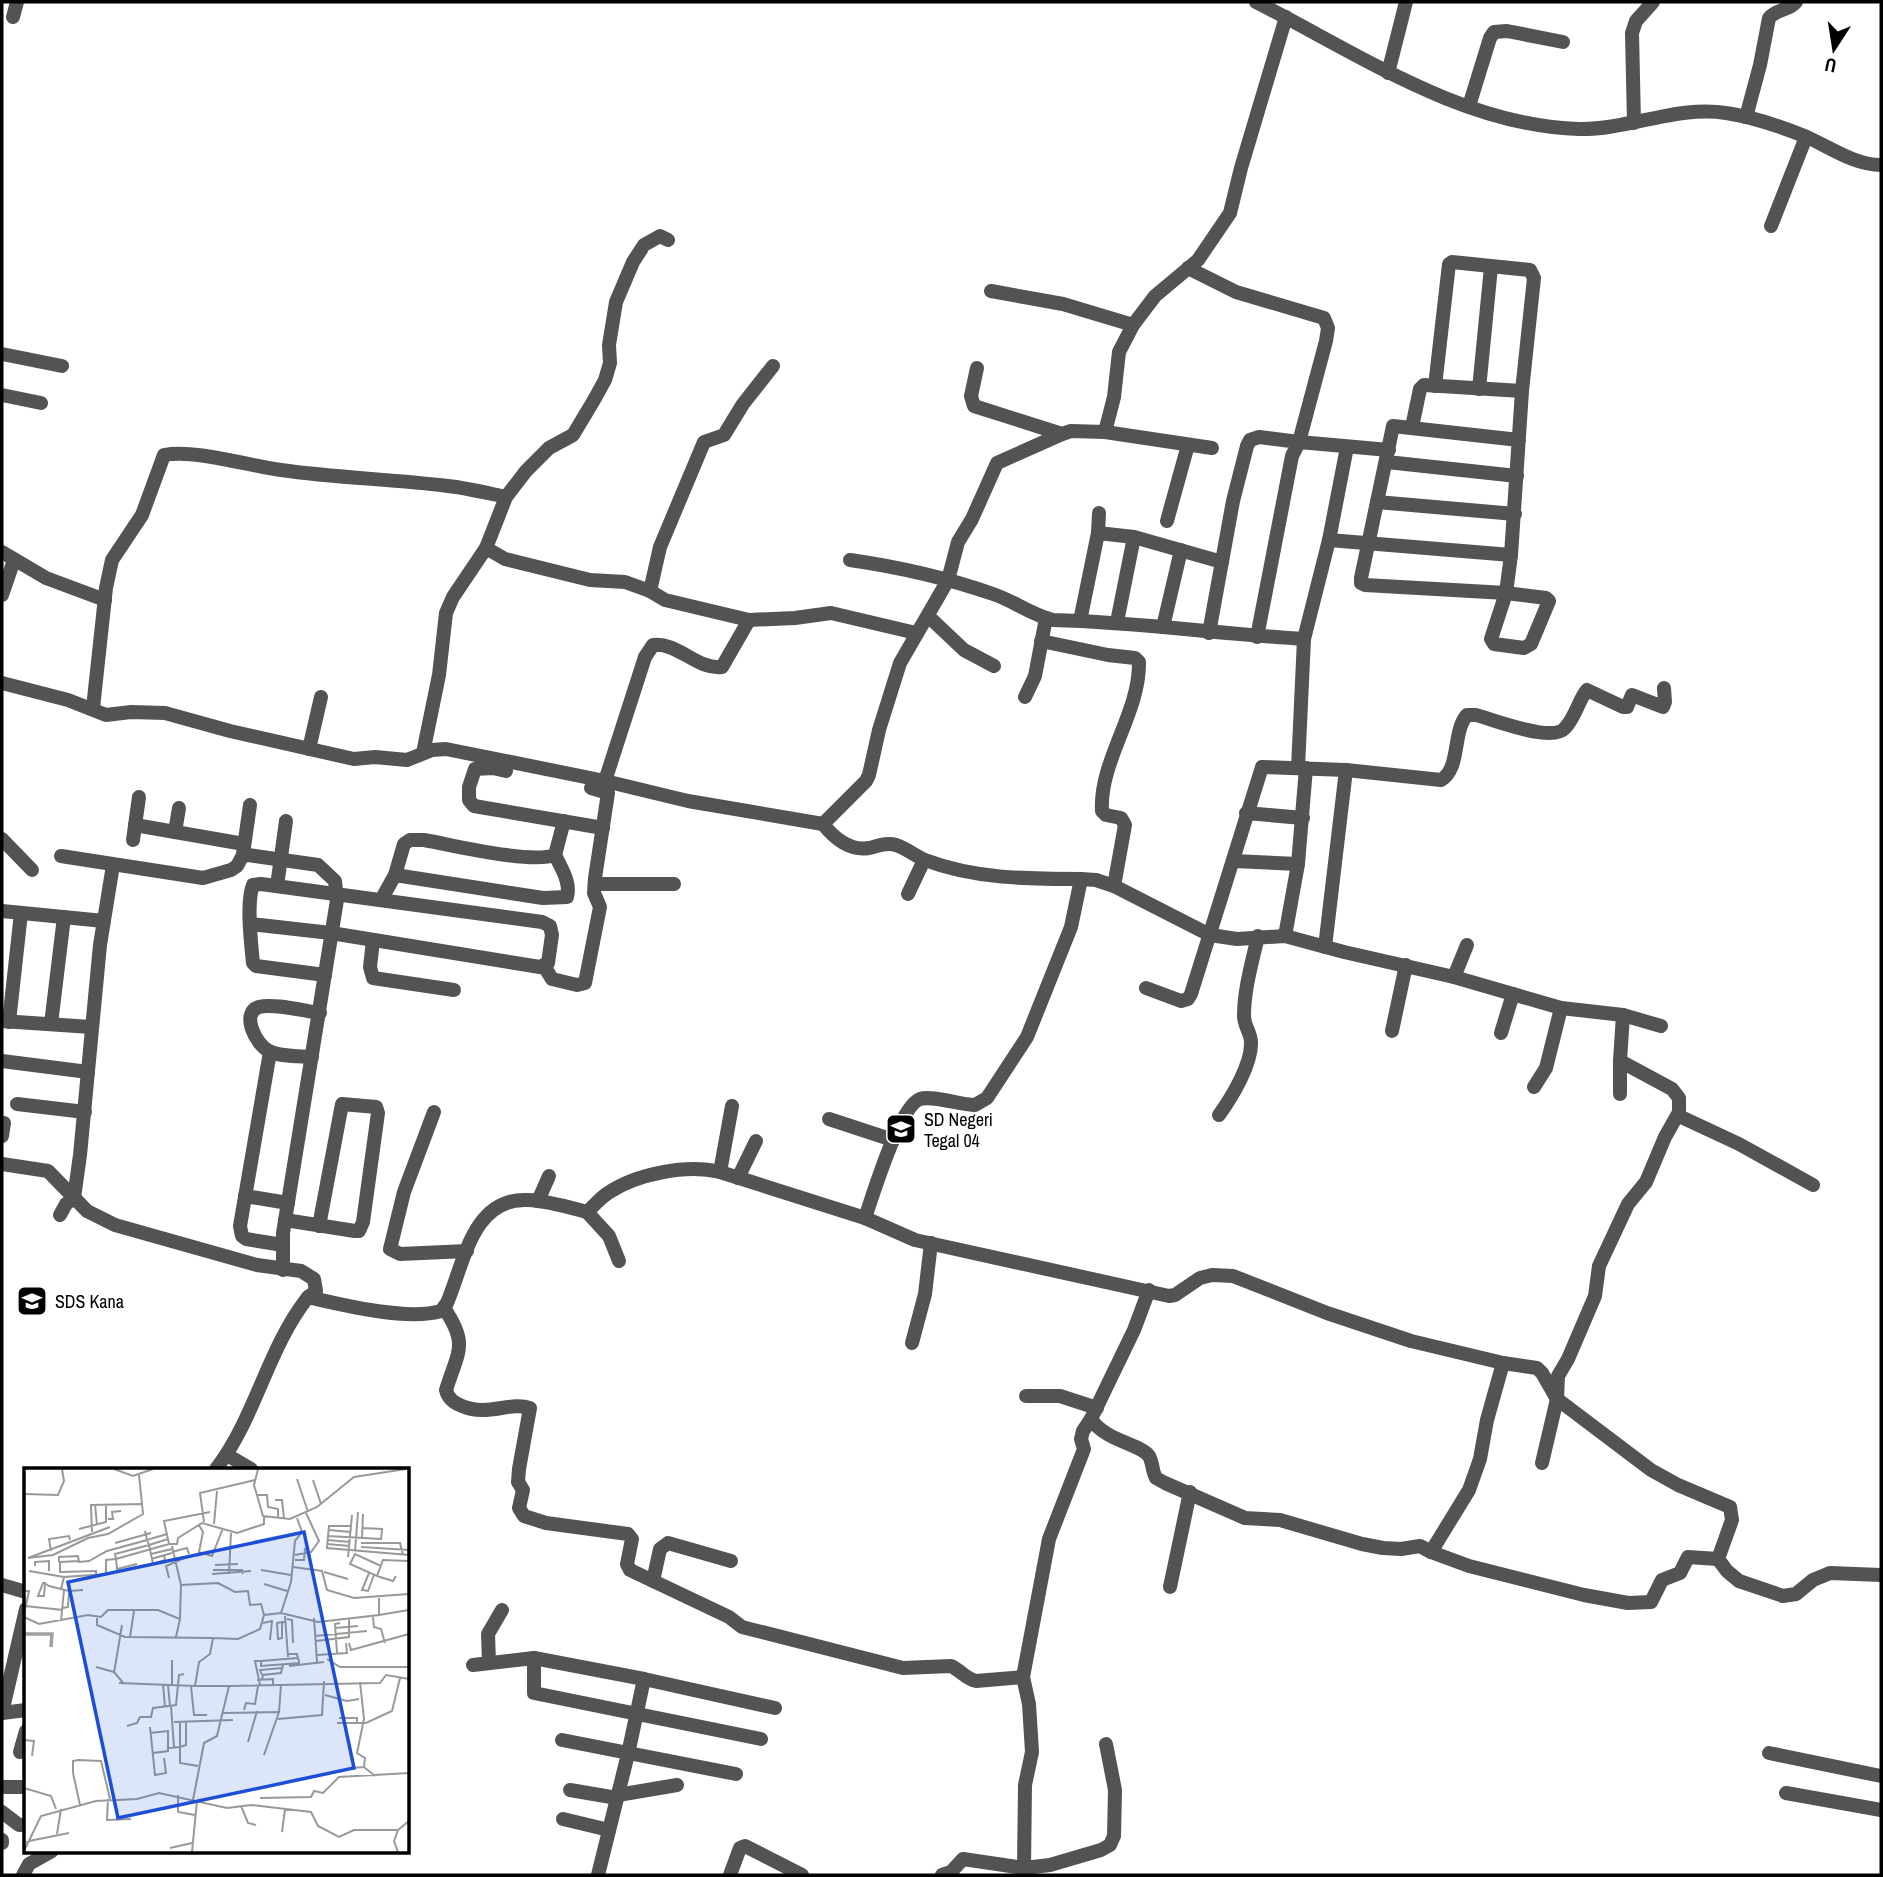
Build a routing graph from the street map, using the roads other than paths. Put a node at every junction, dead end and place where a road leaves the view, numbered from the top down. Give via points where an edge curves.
1 (17, 2) edge
2 (1256, 2) edge
3 (1406, 2) edge
4 (1653, 2) edge
5 (1796, 2) edge
6 (13, 17) dead end
7 (1286, 17) junction
8 (1563, 42) dead end
9 (1388, 73) junction
10 (1478, 108) junction
11 (1746, 117) junction
12 (1634, 123) junction
13 (1806, 137) junction
14 (1881, 165) edge
15 (1771, 226) dead end
16 (668, 240) dead end
17 (1491, 267) junction
18 (1188, 268) junction
19 (991, 291) dead end
20 (1133, 325) junction
21 (2, 354) edge
22 (62, 366) dead end
23 (773, 366) dead end
24 (977, 368) dead end
25 (1435, 386) junction
26 (1479, 388) junction
27 (1522, 391) junction
28 (2, 395) edge
29 (41, 403) dead end
30 (1412, 427) junction
31 (1105, 432) junction
32 (1062, 434) junction
33 (1519, 439) junction
34 (1299, 442) junction
35 (1188, 445) junction
36 (1347, 447) junction
37 (1212, 448) dead end
38 (1388, 456) junction
39 (1517, 475) junction
40 (506, 497) junction
41 (1377, 502) junction
42 (1100, 513) dead end
43 (1515, 514) junction
44 (1167, 522) dead end
45 (1098, 533) junction
46 (1134, 537) junction
47 (1329, 540) junction
48 (1368, 544) junction
49 (486, 548) junction
50 (1181, 550) junction
51 (1511, 555) junction
52 (8, 556) edge
53 (850, 560) dead end
54 (1222, 562) junction
55 (948, 580) junction
56 (650, 591) junction
57 (1506, 593) junction
58 (2, 595) edge
59 (105, 600) junction
60 (928, 616) junction
61 (1046, 618) junction
62 (748, 620) junction
63 (1080, 621) junction
64 (1117, 622) junction
65 (1163, 627) junction
66 (1209, 632) junction
67 (916, 633) junction
68 (1257, 637) junction
69 (1304, 639) junction
70 (1041, 641) junction
71 (994, 666) dead end
72 (2, 683) edge
73 (1664, 688) dead end
74 (321, 697) dead end
75 (1025, 697) dead end
76 (93, 708) junction
77 (309, 749) junction
78 (424, 753) junction
79 (1302, 768) junction
80 (1346, 770) junction
81 (605, 781) junction
82 (139, 797) dead end
83 (250, 805) dead end
84 (179, 808) dead end
85 (1246, 813) junction
86 (1303, 818) junction
87 (286, 821) dead end
88 (564, 821) junction
89 (823, 824) junction
90 (603, 828) junction
91 (174, 832) junction
92 (2, 839) edge
93 (244, 850) junction
94 (555, 855) junction
95 (61, 856) dead end
96 (280, 859) junction
97 (924, 860) junction
98 (1234, 861) junction
99 (1298, 864) junction
100 (113, 865) junction
101 (32, 870) dead end
102 (395, 876) junction
103 (1081, 879) junction
104 (595, 884) junction
105 (674, 884) dead end
106 (277, 886) junction
107 (1114, 886) junction
108 (337, 894) junction
109 (908, 894) dead end
110 (381, 900) junction
111 (2, 911) edge
112 (21, 913) junction
113 (64, 917) junction
114 (104, 921) junction
115 (251, 924) junction
116 (331, 933) junction
117 (1210, 935) junction
118 (1258, 936) junction
119 (1285, 936) junction
120 (373, 940) junction
121 (1467, 945) dead end
122 (1325, 947) junction
123 (1406, 965) junction
124 (544, 966) junction
125 (325, 975) junction
126 (1454, 977) junction
127 (1146, 988) dead end
128 (454, 990) dead end
129 (1513, 994) junction
130 (1561, 1008) junction
131 (320, 1013) junction
132 (1623, 1016) junction
133 (6, 1022) edge
134 (51, 1024) junction
135 (1661, 1026) dead end
136 (92, 1027) junction
137 (1392, 1031) dead end
138 (1501, 1033) dead end
139 (270, 1052) junction
140 (312, 1058) junction
141 (2, 1061) edge
142 (1620, 1061) junction
143 (88, 1072) junction
144 (1534, 1087) dead end
145 (1620, 1094) dead end
146 (17, 1104) dead end
147 (732, 1106) dead end
148 (85, 1112) junction
149 (434, 1112) dead end
150 (1678, 1114) junction
151 (1219, 1115) dead end
152 (829, 1119) dead end
153 (893, 1140) junction
154 (756, 1141) dead end
155 (2, 1164) edge
156 (720, 1172) junction
157 (549, 1176) dead end
158 (738, 1178) junction
159 (1813, 1185) dead end
160 (245, 1196) junction
161 (74, 1198) junction
162 (538, 1201) junction
163 (288, 1203) junction
164 (587, 1212) junction
165 (60, 1214) dead end
166 (865, 1218) junction
167 (285, 1220) junction
168 (318, 1226) junction
169 (931, 1243) junction
170 (283, 1245) junction
171 (467, 1251) junction
172 (619, 1261) dead end
173 (283, 1270) junction
174 (1149, 1290) junction
175 (308, 1297) junction
176 (443, 1308) junction
177 (912, 1343) dead end
178 (1503, 1363) junction
179 (1026, 1395) dead end
180 (1557, 1399) junction
181 (1094, 1413) junction
182 (227, 1455) junction
183 (1542, 1463) dead end
184 (217, 1468) edge
185 (249, 1468) edge
186 (1189, 1492) junction
187 (1431, 1552) junction
188 (1718, 1559) junction
189 (732, 1561) dead end
190 (1881, 1575) edge
191 (653, 1581) junction
192 (2, 1585) edge
193 (1170, 1587) dead end
194 (24, 1591) edge
195 (502, 1610) dead end
196 (24, 1618) edge
197 (534, 1658) junction
198 (489, 1663) junction
199 (473, 1665) dead end
200 (1023, 1678) junction
201 (644, 1679) junction
202 (775, 1708) dead end
203 (24, 1710) edge
204 (2, 1713) edge
205 (637, 1714) junction
206 (24, 1738) edge
207 (761, 1738) dead end
208 (562, 1740) dead end
209 (1106, 1744) dead end
210 (20, 1752) dead end
211 (1769, 1753) dead end
212 (628, 1754) junction
213 (736, 1774) dead end
214 (1881, 1776) edge
215 (677, 1785) dead end
216 (2, 1787) edge
217 (24, 1787) edge
218 (570, 1790) dead end
219 (1786, 1793) dead end
220 (618, 1796) junction
221 (1881, 1810) edge
222 (2, 1812) edge
223 (564, 1819) dead end
224 (24, 1825) edge
225 (609, 1830) junction
226 (48, 1853) edge
227 (1025, 1872) edge
228 (23, 1875) edge
229 (597, 1875) edge
230 (730, 1875) edge
231 (802, 1875) edge
232 (942, 1875) edge

1 - 6 street
2 - 7 street
3 - 9 street
4 - 12 street via 1632,33
5 - 11 street via 1769,18
7 - 9 street
7 - 18 street via 1232,207 1204,253
8 - 10 street via 1494,32
9 - 10 street
10 - 12 street via 1534,124 1579,129
11 - 12 street via 1701,111
11 - 13 street
13 - 14 street via 1853,159
13 - 15 street
16 - 40 street via 654,238 633,261 614,307 605,380 580,424 573,435 550,448 526,471
17 - 25 street via 1449,264
17 - 26 street
17 - 27 street via 1531,270 1534,278
18 - 20 street via 1148,303
18 - 34 street via 1236,292 1327,321 1326,341
19 - 20 street via 1063,304
20 - 31 street via 1119,352
21 - 22 street
23 - 56 street via 724,435 704,442 660,547
24 - 32 street via 971,396 974,406
25 - 26 street
25 - 30 street via 1420,389
26 - 27 street
27 - 33 street
28 - 29 street
30 - 33 street
30 - 38 street via 1393,426
31 - 32 street
31 - 35 street
32 - 55 street via 998,463 958,542
33 - 39 street
34 - 36 street
34 - 54 street via 1250,440
34 - 68 street via 1292,456
35 - 37 street
35 - 44 street
36 - 38 street
36 - 47 street
38 - 39 street
38 - 41 street
39 - 43 street
40 - 49 street
40 - 59 street via 449,486 164,455 142,515 112,561
41 - 43 street
41 - 48 street
42 - 45 street
43 - 51 street
45 - 46 street
45 - 63 street
46 - 50 street
46 - 64 street
47 - 48 street
47 - 69 street
48 - 51 street
48 - 57 street via 1361,578 1366,585
49 - 56 street via 505,559
49 - 78 street via 446,613
50 - 54 street
50 - 65 street
51 - 57 street
52 - 58 street
52 - 59 street via 46,578
53 - 55 street
54 - 66 street
55 - 60 street
55 - 61 street
56 - 62 street via 665,600
57 - 57 street via 1491,642 1524,648 1531,644 1548,599
59 - 76 street
60 - 67 street
60 - 71 street via 964,650
61 - 63 street
61 - 70 street
62 - 67 street via 831,613
62 - 81 street via 722,667 709,667 670,647 653,645 645,657
63 - 64 street
64 - 65 street
65 - 66 street
66 - 68 street
67 - 89 street via 891,687 869,775
68 - 69 street
69 - 79 street
70 - 75 street via 1035,676
70 - 107 street via 1135,658 1140,664 1101,804 1106,815 1121,818 1125,825
72 - 76 street
73 - 80 street via 1663,707 1632,695 1625,707 1585,691 1575,715 1555,734 1470,713 1461,723 1450,772 1441,780
74 - 77 street
76 - 77 street via 106,715 165,713
77 - 78 street via 354,759 407,760
78 - 81 street via 446,749
79 - 80 street
79 - 85 street via 1262,768
79 - 86 street
80 - 122 street
81 - 89 street via 688,801
82 - 91 street via 134,833
83 - 93 street
84 - 91 street
85 - 86 street
85 - 98 street
86 - 99 street
87 - 96 street
88 - 90 street
88 - 90 street via 474,806 469,787 475,769 494,768 607,791
88 - 94 street
89 - 97 street via 837,839 853,846 891,844
90 - 104 street
91 - 93 street
92 - 101 street
93 - 96 street
93 - 100 street via 237,866 202,878
94 - 102 street via 522,856 410,840 404,844
94 - 102 street via 567,881 569,892 563,898
95 - 100 street
96 - 106 street
96 - 108 street via 318,865 335,881
97 - 103 street via 985,875
97 - 109 street
98 - 99 street
98 - 117 street
99 - 119 street
100 - 114 street
102 - 110 street
103 - 107 street
103 - 153 street via 1071,927 1033,1023 996,1085 975,1105 920,1099
104 - 105 street
104 - 124 street via 600,907 585,983 552,979
106 - 108 street
106 - 115 street via 251,887
107 - 117 street
108 - 110 street
108 - 116 street
110 - 124 street via 542,922 550,926 552,935
111 - 112 street
112 - 113 street
112 - 133 street
113 - 114 street
113 - 134 street
114 - 136 street
115 - 116 street
115 - 125 street via 256,966
116 - 120 street
116 - 125 street
117 - 118 street
117 - 127 street via 1188,999 1181,1001
118 - 119 street
118 - 151 street via 1243,1020 1251,1039 1250,1054 1235,1093
119 - 122 street
120 - 124 street
120 - 128 street via 373,978
121 - 126 street
122 - 123 street
123 - 126 street
123 - 137 street
125 - 131 street
126 - 129 street
129 - 130 street
129 - 138 street
130 - 132 street
130 - 144 street via 1546,1068
131 - 139 street via 256,1008 251,1012 253,1030
131 - 140 street
132 - 135 street
132 - 142 street
133 - 134 street
134 - 136 street
136 - 143 street
139 - 140 street
139 - 160 street
140 - 163 street
141 - 143 street
142 - 145 street
142 - 150 street via 1672,1089 1679,1098
143 - 148 street
146 - 148 street
147 - 156 street
148 - 161 street
149 - 171 street via 404,1192 390,1248 400,1254
150 - 159 street
150 - 180 street via 1600,1266 1595,1296 1558,1376
152 - 153 street
153 - 166 street
154 - 158 street
155 - 161 street via 48,1171
156 - 158 street
156 - 164 street via 677,1170 642,1179 604,1195
157 - 162 street
158 - 166 street
160 - 163 street
160 - 170 street via 242,1236
161 - 165 street
161 - 173 street via 87,1211 115,1225
162 - 164 street
162 - 171 street via 517,1200 494,1209 481,1220
163 - 167 street
164 - 172 street via 609,1236
166 - 169 street
167 - 168 street
167 - 170 street
168 - 168 street via 359,1231 376,1107 342,1104
169 - 174 street
169 - 177 street via 925,1294
170 - 173 street
171 - 176 street
173 - 175 street via 302,1271 314,1279 316,1291
174 - 178 street via 1175,1295 1200,1278 1233,1276 1368,1327
174 - 181 street
175 - 176 street via 416,1313
175 - 182 street via 284,1334
176 - 191 street via 460,1336 448,1396 472,1410 530,1409 518,1482 523,1490 519,1508 524,1516 628,1534 632,1539 628,1567
178 - 180 street via 1540,1370
178 - 187 street via 1469,1490
179 - 181 street via 1059,1396
180 - 183 street
180 - 188 street via 1662,1478 1730,1507 1732,1520
181 - 186 street via 1099,1428 1149,1456 1156,1478
181 - 200 street via 1083,1431 1084,1449 1049,1539
182 - 184 street
182 - 185 street
186 - 187 street via 1245,1518 1280,1520 1362,1544 1401,1549 1420,1546
186 - 193 street
187 - 188 street via 1511,1577 1628,1603 1651,1602 1662,1580 1680,1573 1688,1557
188 - 190 street via 1739,1581 1783,1596 1796,1594 1830,1573
189 - 191 street via 668,1543 660,1549
191 - 200 street via 742,1627 903,1668 951,1667 976,1681
192 - 194 street
195 - 198 street via 488,1634
196 - 204 street
197 - 198 street
197 - 201 street
197 - 205 street via 534,1693
198 - 199 street
200 - 227 street via 1032,1752 1025,1785
201 - 202 street
201 - 205 street
203 - 204 street
205 - 207 street
205 - 212 street
206 - 210 street
208 - 212 street
209 - 227 street via 1115,1790 1110,1845
211 - 214 street
212 - 213 street
212 - 220 street
215 - 220 street
216 - 217 street
218 - 220 street
219 - 221 street
220 - 225 street
222 - 224 street
223 - 225 street
225 - 229 street
226 - 228 street via 29,1864
227 - 232 street via 963,1859
230 - 231 street via 740,1848 745,1846

